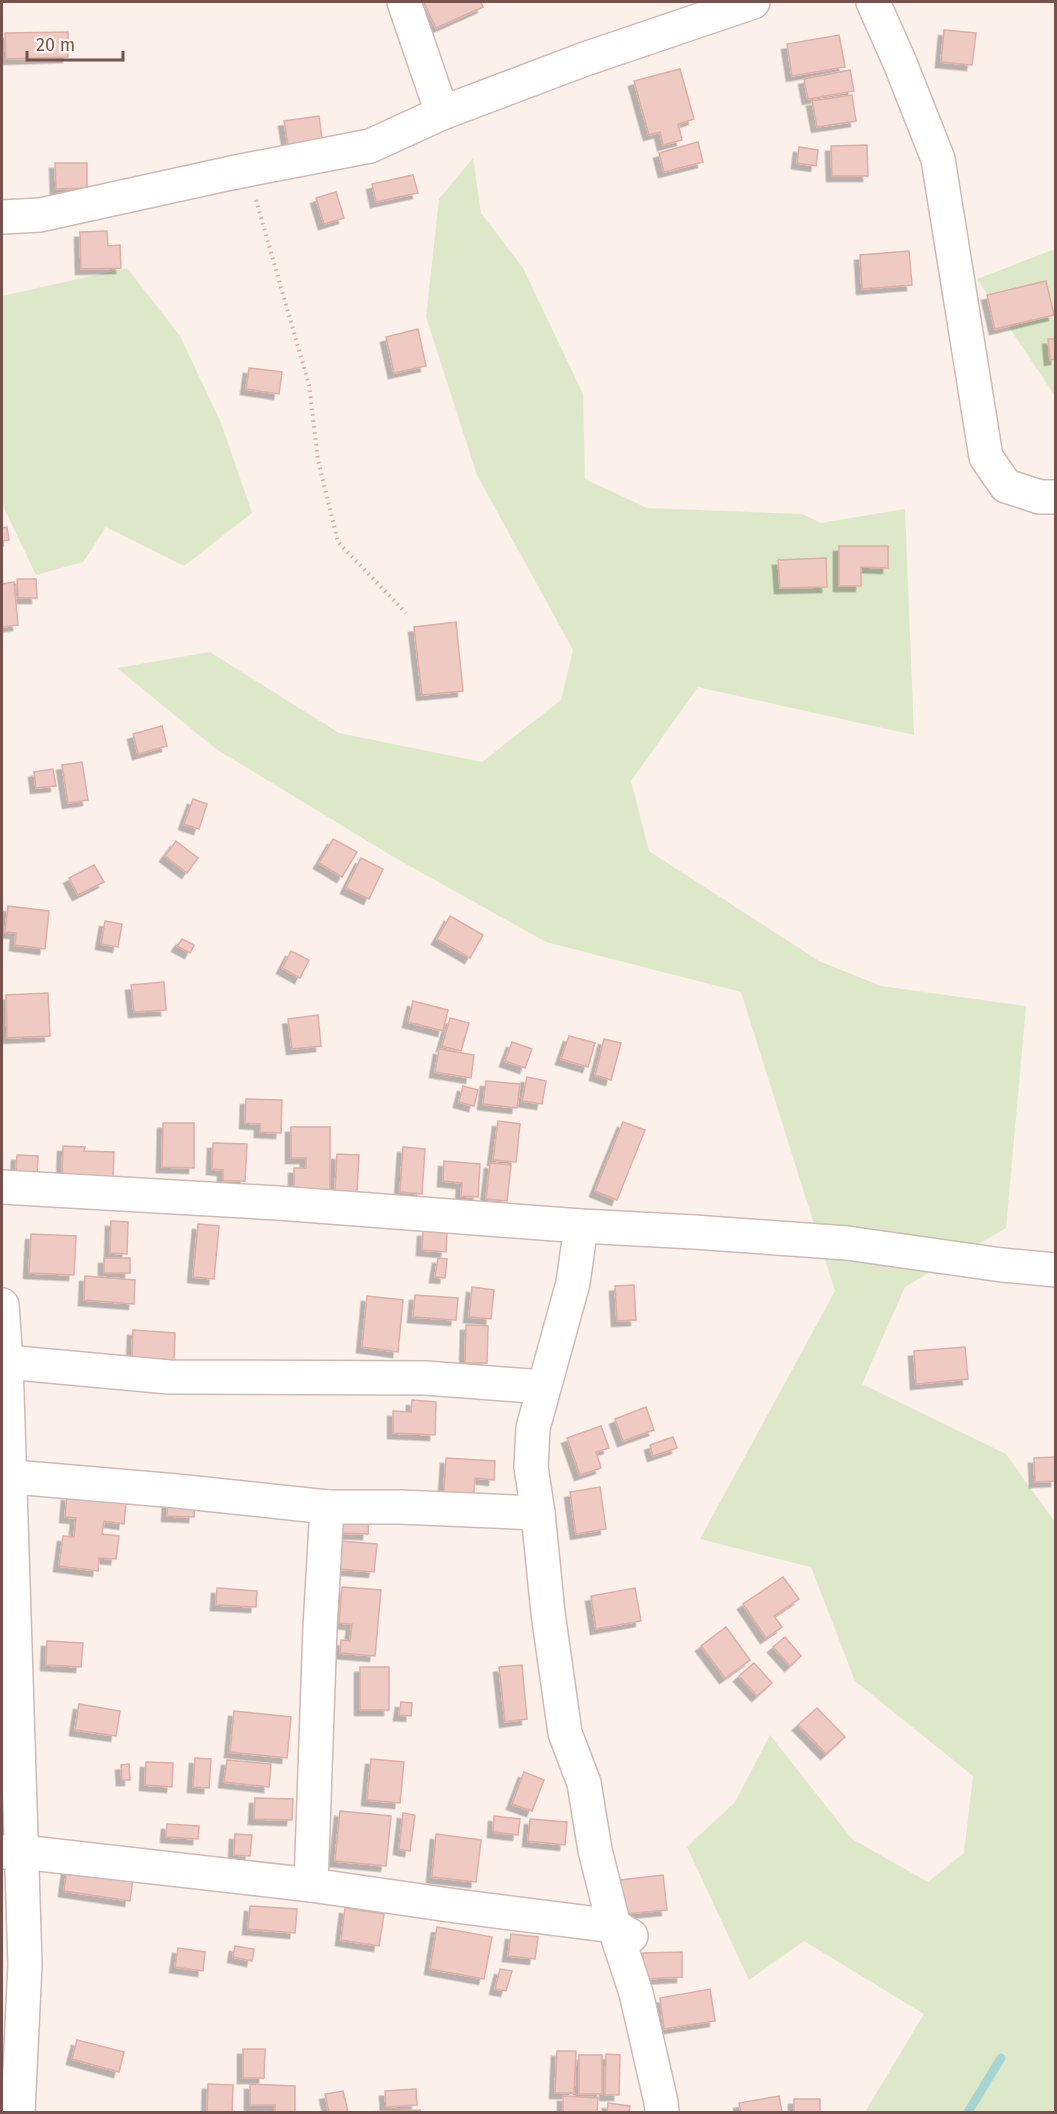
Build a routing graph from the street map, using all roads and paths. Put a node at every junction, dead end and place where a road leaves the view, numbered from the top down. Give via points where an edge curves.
1 (404, 2) edge
2 (753, 2) edge
3 (873, 2) edge
4 (442, 113) junction
5 (248, 170) junction
6 (2, 217) edge
7 (1056, 497) edge
8 (406, 613) dead end
9 (2, 1187) edge
10 (580, 1226) junction
11 (1056, 1270) edge
12 (2, 1305) edge
13 (6, 1362) junction
14 (543, 1387) junction
15 (6, 1476) edge
16 (327, 1507) junction
17 (538, 1513) junction
18 (12, 1852) edge
19 (311, 1885) junction
20 (626, 1933) junction
21 (18, 2112) edge
22 (662, 2112) edge

1 - 4 street
2 - 4 street
3 - 7 street via 938,159 986,457 1006,486
4 - 5 street via 370,146
5 - 6 street via 40,215
5 - 8 path via 309,385 318,460 338,542
9 - 10 street
10 - 11 street via 847,1244
10 - 14 street via 573,1283
12 - 13 street
13 - 14 street via 169,1377 426,1378
13 - 15 street
14 - 17 street via 533,1428 531,1467
15 - 16 street
15 - 18 street
16 - 17 street
16 - 19 street
17 - 20 street via 565,1732 584,1784 595,1850
18 - 19 street
18 - 21 street via 25,1964
19 - 20 street
20 - 22 street

